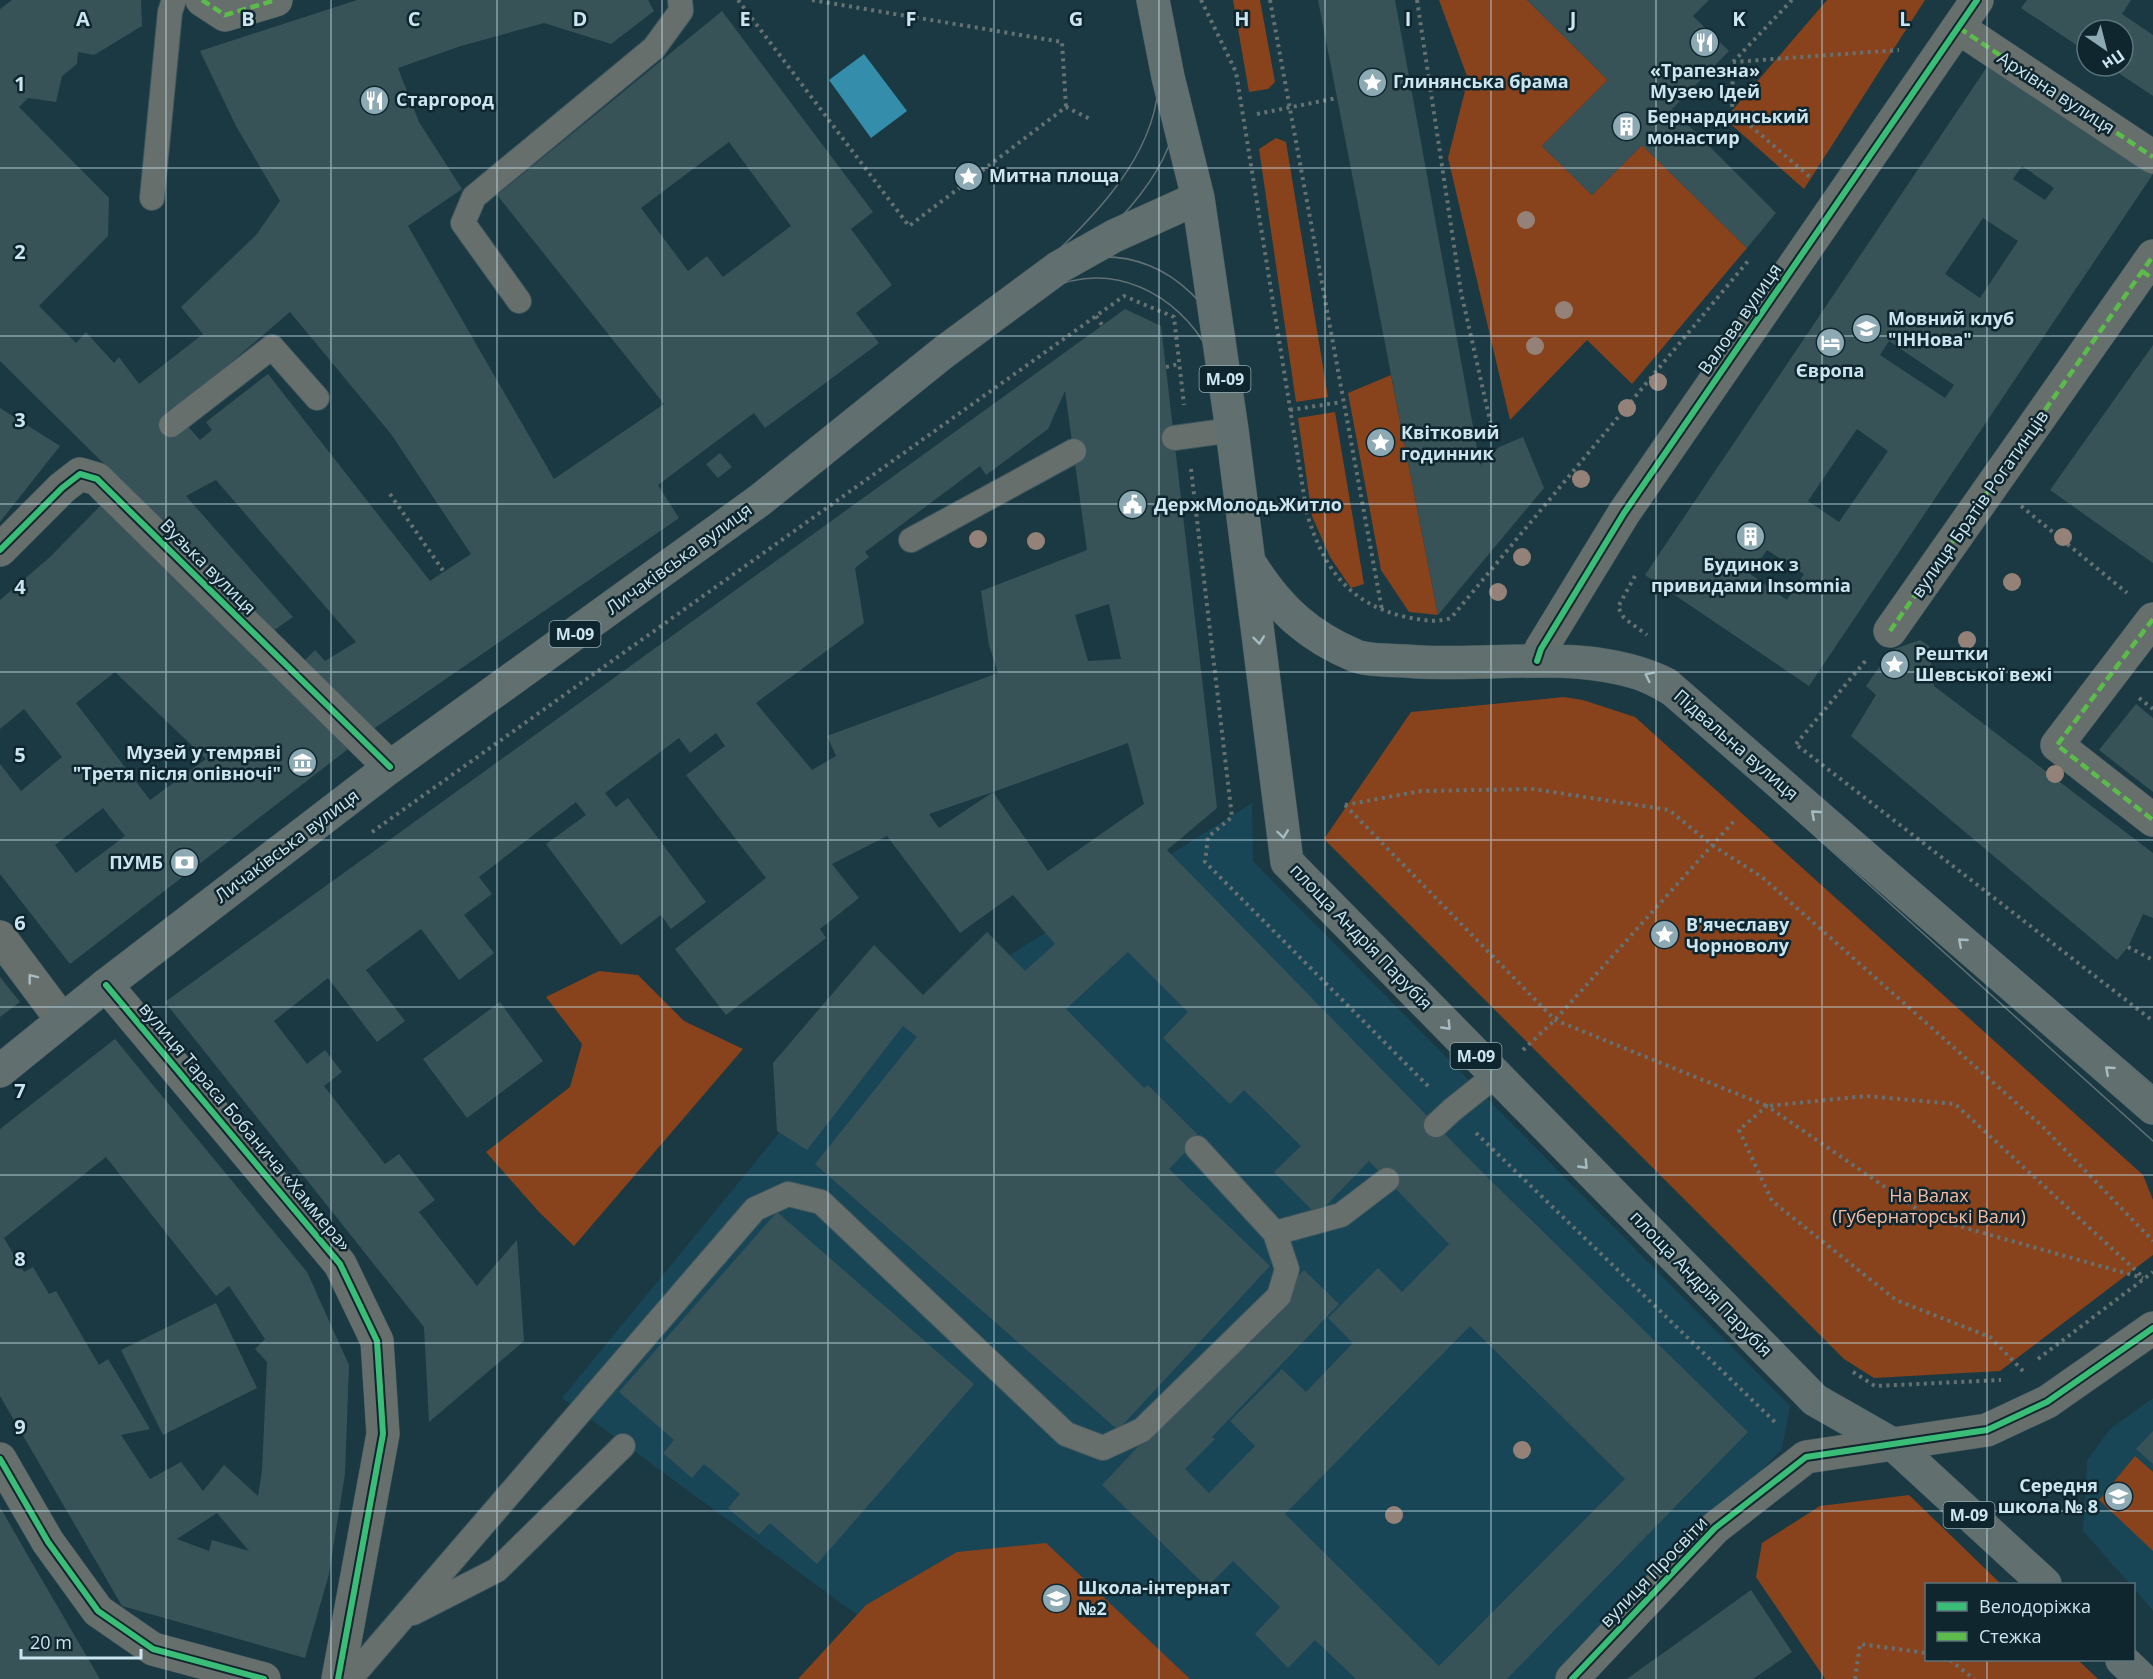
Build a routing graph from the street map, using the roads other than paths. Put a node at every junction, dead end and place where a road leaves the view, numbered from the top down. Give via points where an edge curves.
1 (174, 0) edge
2 (202, 0) edge
3 (276, 0) edge
4 (680, 0) edge
5 (1153, 0) edge
6 (1977, 0) edge
7 (1959, 28) junction
8 (2153, 157) edge
9 (152, 198) dead end
10 (1197, 198) junction
11 (2149, 269) edge
12 (519, 302) dead end
13 (317, 398) dead end
14 (171, 425) dead end
15 (1232, 430) junction
16 (1181, 437) road end
17 (1074, 451) dead end
18 (911, 540) dead end
19 (0, 550) edge
20 (1249, 561) junction
21 (2144, 610) edge
22 (1890, 631) road end
23 (1537, 661) junction
24 (390, 767) junction
25 (2153, 820) edge
26 (0, 937) edge
27 (106, 985) junction
28 (62, 1020) junction
29 (0, 1071) edge
30 (1496, 1075) junction
31 (2153, 1108) edge
32 (1444, 1117) road end
33 (1197, 1148) dead end
34 (1387, 1180) dead end
35 (1275, 1233) junction
36 (2153, 1328) edge
37 (1894, 1445) junction
38 (622, 1446) dead end
39 (0, 1459) edge
40 (2044, 1583) edge
41 (403, 1617) junction
42 (2124, 1661) edge
43 (264, 1679) edge
44 (338, 1679) edge
45 (351, 1679) edge
46 (1572, 1679) edge
47 (2142, 1679) edge

1 - 9 lane
2 - 3 street via 225,15
4 - 12 lane via 681,11 654,48 474,198 463,223
5 - 10 main road, площа Андрія Парубія
6 - 7 street, Валова вулиця
7 - 8 street, Архівна вулиця
7 - 23 street, Валова вулиця via 1624,513 1546,639
10 - 15 main road, площа Андрія Парубія / М-09
10 - 24 main road, Личаківська вулиця / М-09 via 1114,236 1059,267 944,352 760,500
11 - 22 street, вулиця Братів Рогатинців
13 - 14 lane via 272,347
15 - 16 lane
15 - 20 main road, площа Андрія Парубія / М-09
17 - 18 lane
19 - 24 street, Вузька вулиця via 80,474 110,481
20 - 23 main road, Підвальна вулиця / М-09 via 1272,598 1305,628 1358,657 1439,664
20 -> 30 main road, площа Андрія Парубія / М-09 via 1287,862
21 - 25 street via 2057,745
31 -> 23 main road, Підвальна вулиця / М-09 via 1666,684 1640,671 1610,665
24 - 27 main road, Личаківська вулиця / М-09
28 -> 26 street
27 - 28 main road, Личаківська вулиця / М-09
27 - 44 street, вулиця Тараса Бобанича «Хаммера» via 340,1264 377,1341 383,1434
28 - 29 main road, Личаківська вулиця / М-09
30 - 32 lane
30 -> 37 main road, площа Андрія Парубія / М-09 via 1815,1400
33 - 35 lane
34 - 35 lane via 1341,1215
35 - 41 lane via 1287,1269 1279,1296 1142,1430 1103,1448 1066,1434 821,1202 788,1194 755,1209
36 - 37 street, вулиця Просвіти via 2047,1402 1987,1430
37 - 40 main road, М-09
37 - 46 street, вулиця Просвіти via 1806,1457 1715,1528
38 - 41 lane via 497,1570
39 - 43 street via 48,1542 98,1611 153,1649
41 - 45 lane
42 - 47 main road

